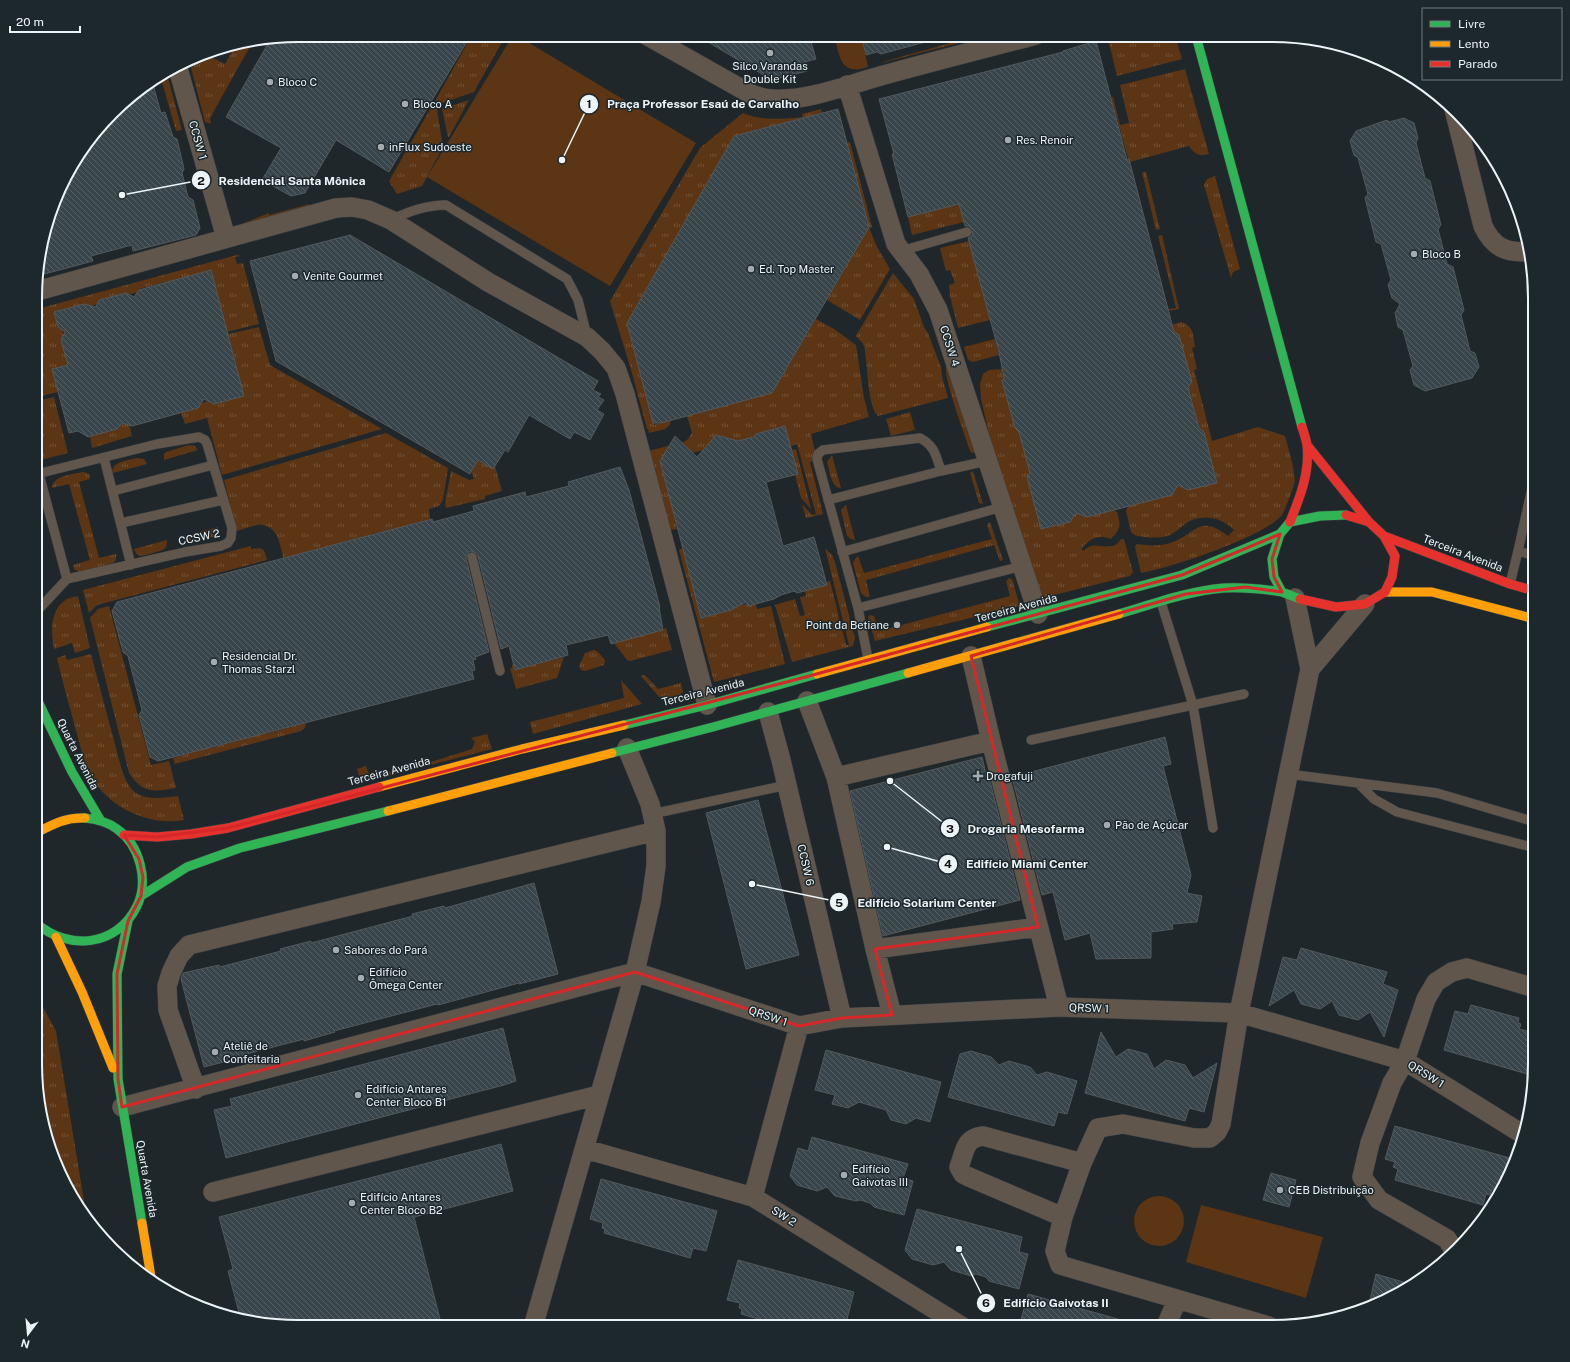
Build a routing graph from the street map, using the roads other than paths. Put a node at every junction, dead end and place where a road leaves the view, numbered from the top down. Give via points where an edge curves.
1 (659, 42) edge
2 (1010, 42) edge
3 (1198, 42) edge
4 (179, 71) edge
5 (847, 85) junction
6 (1457, 121) edge
7 (391, 220) junction
8 (967, 232) dead end
9 (226, 238) junction
10 (901, 251) junction
11 (1524, 251) edge
12 (43, 289) edge
13 (587, 337) junction
14 (1307, 445) junction
15 (104, 458) junction
16 (987, 461) junction
17 (213, 465) junction
18 (941, 471) junction
19 (42, 473) edge
20 (42, 488) edge
21 (113, 491) junction
22 (223, 500) junction
23 (828, 500) junction
24 (1528, 506) edge
25 (1002, 507) junction
26 (1290, 522) junction
27 (1369, 522) junction
28 (121, 523) junction
29 (1280, 534) junction
30 (1384, 536) junction
31 (1518, 551) junction
32 (842, 552) junction
33 (1528, 554) edge
34 (472, 557) dead end
35 (131, 565) junction
36 (1022, 566) junction
37 (67, 579) junction
38 (1510, 584) junction
39 (1528, 589) edge
40 (1385, 592) junction
41 (1288, 595) junction
42 (1161, 602) junction
43 (1365, 604) junction
44 (42, 606) edge
45 (858, 608) junction
46 (1038, 614) junction
47 (1528, 617) edge
48 (971, 656) junction
49 (868, 659) junction
50 (1310, 668) junction
51 (500, 671) dead end
52 (1244, 694) dead end
53 (807, 702) junction
54 (706, 705) junction
55 (1192, 705) junction
56 (42, 710) edge
57 (768, 712) junction
58 (1031, 740) dead end
59 (991, 741) junction
60 (627, 748) junction
61 (1288, 774) junction
62 (836, 777) junction
63 (1358, 784) junction
64 (787, 785) junction
65 (1528, 820) edge
66 (101, 821) junction
67 (654, 823) junction
68 (1213, 828) dead end
69 (42, 830) edge
70 (124, 835) junction
71 (1528, 846) edge
72 (141, 896) junction
73 (128, 921) junction
74 (1038, 927) junction
75 (42, 928) edge
76 (56, 937) junction
77 (876, 949) junction
78 (636, 972) junction
79 (1528, 986) edge
80 (1059, 1007) junction
81 (1238, 1013) junction
82 (892, 1015) junction
83 (842, 1018) junction
84 (799, 1026) junction
85 (1405, 1061) junction
86 (118, 1079) junction
87 (196, 1089) junction
88 (599, 1095) junction
89 (122, 1107) junction
90 (1519, 1132) edge
91 (585, 1149) junction
92 (1082, 1163) junction
93 (213, 1192) dead end
94 (753, 1197) junction
95 (1064, 1217) junction
96 (1452, 1246) edge
97 (150, 1273) edge
98 (1177, 1300) junction
99 (535, 1320) edge
100 (952, 1320) edge
101 (1169, 1320) edge
102 (1248, 1320) edge

1 - 5 street via 754,95 773,99 795,98 834,91
2 - 5 street
3 - 14 street
4 - 9 street, CCSW 1
5 - 10 street, CCSW 4 via 896,244
6 - 11 street via 1483,226 1488,236 1504,249
7 - 9 street via 368,210 336,208
7 - 13 street via 488,282
7 - 13 lane via 406,212 431,205 446,205 567,279 578,300
8 - 10 lane
9 - 12 street
10 - 16 street, CCSW 4 via 919,274 938,310
13 - 54 street via 616,368 625,394
14 - 26 street via 1306,475
14 - 27 street
15 - 17 lane, CCSW 2 via 158,444 199,437 205,440
15 - 19 lane, CCSW 2
15 - 21 lane
16 - 18 lane
16 - 25 street, CCSW 4
17 - 21 lane
17 - 22 lane, CCSW 2
18 - 23 lane
18 - 23 lane via 934,451 928,442 920,438 823,450 817,459
20 - 37 lane, CCSW 2
21 - 28 lane
22 - 28 lane
22 - 35 lane, CCSW 2 via 232,528 228,543
23 - 32 lane
24 - 31 lane
25 - 32 lane
25 - 36 street, CCSW 4
26 - 27 street via 1320,516 1346,515
26 - 29 street
27 - 30 street
28 - 35 lane
29 - 41 street via 1272,559 1274,577
29 - 46 street, Terceira Avenida via 1182,575
30 - 38 street, Terceira Avenida
30 - 40 street via 1395,556 1392,577
31 - 33 lane
31 - 38 lane
32 - 45 lane
34 - 51 lane
35 - 37 lane, CCSW 2
36 - 45 lane
36 - 46 street, CCSW 4
37 - 44 lane
38 - 39 street, Terceira Avenida
40 - 43 street
40 - 47 street via 1432,592
41 - 42 street via 1245,588 1186,594
41 - 43 street via 1336,607
41 - 50 street
42 - 48 street
42 - 55 lane
43 - 50 street
45 - 49 lane
46 - 49 street, Terceira Avenida
48 - 53 street
48 - 59 street
49 - 54 street, Terceira Avenida
50 - 61 street
52 - 55 lane
53 - 57 street
53 - 62 street
54 - 70 street, Terceira Avenida via 522,748 228,828 157,837
55 - 58 lane
55 - 68 lane
56 - 66 street, Quarta Avenida via 72,772
57 - 60 street
57 - 64 street, CCSW 6
59 - 62 street
59 - 74 street
60 - 67 street via 650,804
60 - 72 street via 240,848 187,867
61 - 63 lane
61 - 81 street
62 - 77 street
63 - 65 lane via 1437,793
63 - 71 lane via 1374,799 1397,812
64 - 67 lane
64 - 83 street, CCSW 6
66 - 69 street via 82,818 62,820
66 - 70 street
67 - 78 street via 656,866
67 - 87 street via 189,945 179,956 171,973 167,986 168,1010
70 - 72 street via 139,859 143,877
72 - 73 street
73 - 76 street via 113,933 95,941 76,942
73 - 86 street, Quarta Avenida via 117,974
74 - 77 street
74 - 80 street
75 - 76 street
76 - 86 street, Quarta Avenida
77 - 82 street
78 - 84 street, QRSW 1
78 - 87 street
78 - 88 street
79 - 85 street via 1467,968 1452,972 1436,982 1426,999
80 - 81 street, QRSW 1
80 - 82 street, QRSW 1
81 - 85 street, QRSW 1
81 - 92 street via 1221,1124 1217,1132 1210,1138 1194,1138 1124,1124 1098,1128
82 - 83 street, QRSW 1
83 - 84 street, QRSW 1
84 - 94 street
85 - 90 street, QRSW 1
85 - 96 street via 1390,1090 1370,1143 1362,1177 1379,1200 1447,1238
86 - 89 street, Quarta Avenida
87 - 89 street
88 - 91 street
88 - 93 street
89 - 97 street, Quarta Avenida
91 - 94 street, SW 2
91 - 99 street
92 - 95 street
92 - 95 street via 983,1136 974,1137 968,1142 960,1167 963,1174
94 - 100 street, SW 2
95 - 98 street via 1055,1250 1060,1265
98 - 101 street
98 - 102 street

